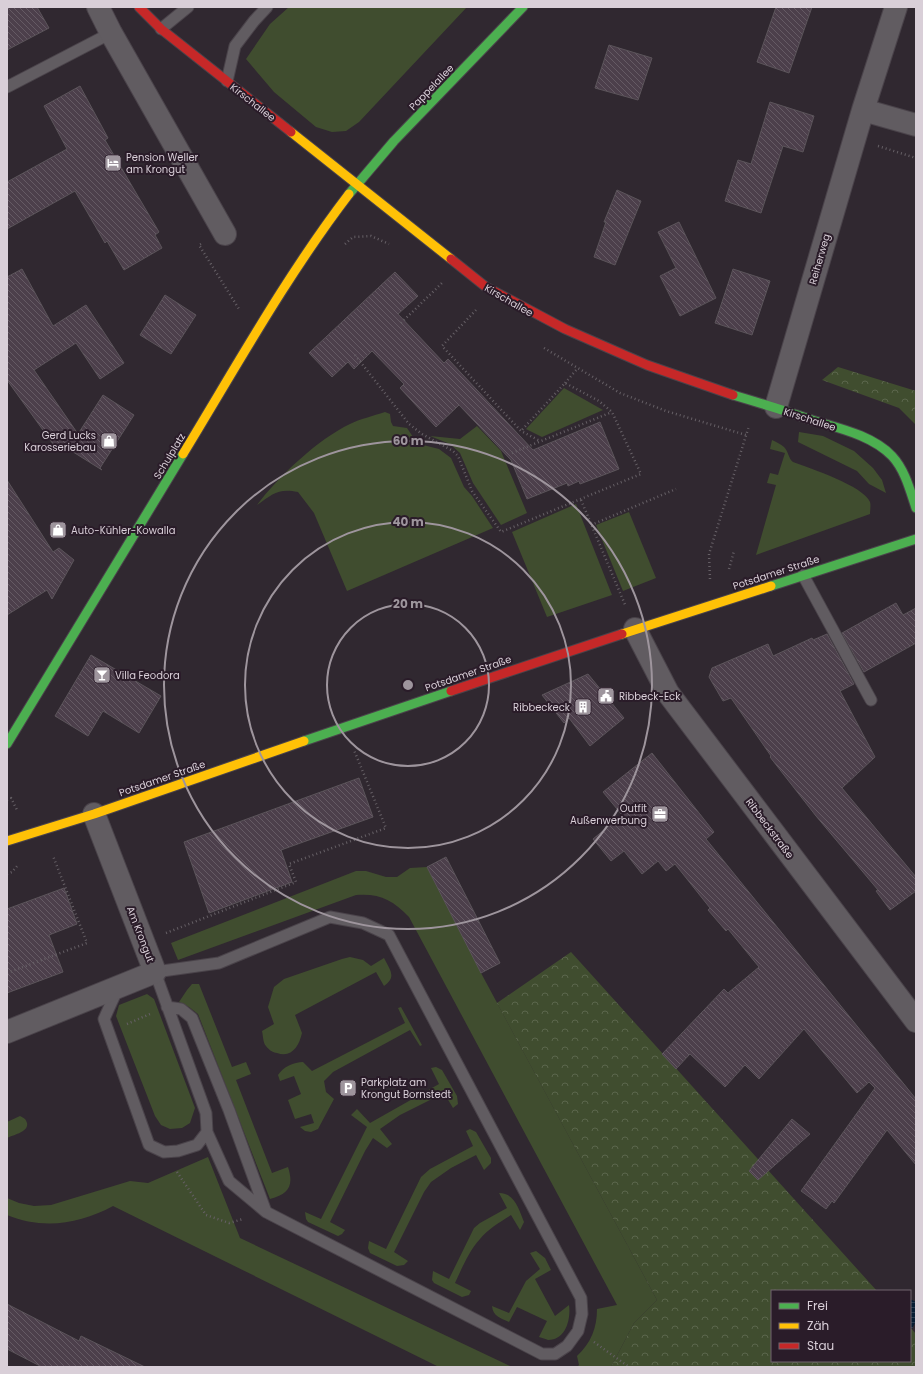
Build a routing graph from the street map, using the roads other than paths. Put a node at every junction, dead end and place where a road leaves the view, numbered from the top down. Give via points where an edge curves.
1 (98, 7) edge
2 (140, 7) edge
3 (188, 7) edge
4 (267, 7) edge
5 (523, 7) edge
6 (896, 7) edge
7 (161, 29) junction
8 (111, 33) junction
9 (227, 81) junction
10 (7, 87) edge
11 (863, 110) junction
12 (916, 125) edge
13 (357, 184) junction
14 (225, 234) road end
15 (766, 404) junction
16 (916, 508) edge
17 (916, 539) edge
18 (803, 575) junction
19 (635, 629) junction
20 (871, 700) dead end
21 (7, 744) edge
22 (94, 814) junction
23 (7, 841) edge
24 (155, 972) junction
25 (118, 987) junction
26 (167, 1007) junction
27 (916, 1021) edge
28 (7, 1032) edge
29 (207, 1132) junction
30 (266, 1212) junction

1 - 8 street
2 - 7 street, Kirschallee
3 - 7 lane
4 - 9 lane via 235,46
5 - 13 street, Pappelallee via 394,141
6 - 11 street, Reiherweg
7 - 9 street, Kirschallee
8 - 10 lane
8 - 14 street
9 - 13 street, Kirschallee
11 - 12 street
11 - 15 street, Reiherweg
13 - 15 street, Kirschallee via 486,287 534,314 594,343 651,366
13 - 21 street, Schulplatz via 296,269
15 - 16 street, Kirschallee via 838,428 868,440 886,451 898,465
17 - 18 street, Potsdamer Straße
18 - 19 street, Potsdamer Straße
18 - 20 lane
19 - 22 street, Potsdamer Straße
19 - 27 street, Ribbeckstraße via 668,693
22 - 23 street, Potsdamer Straße
22 - 24 street, Am Krongut
24 - 25 street, Am Krongut
24 - 26 lane
24 - 30 lane via 219,963 330,917 363,923 389,935 581,1298 582,1314 578,1331 567,1346 555,1354 542,1354
25 - 28 street, Am Krongut
25 - 29 lane via 104,1019 149,1145 164,1152 178,1151 196,1145
26 - 29 lane via 206,1113
26 - 30 lane via 181,1009 192,1018
29 - 30 lane via 229,1181

